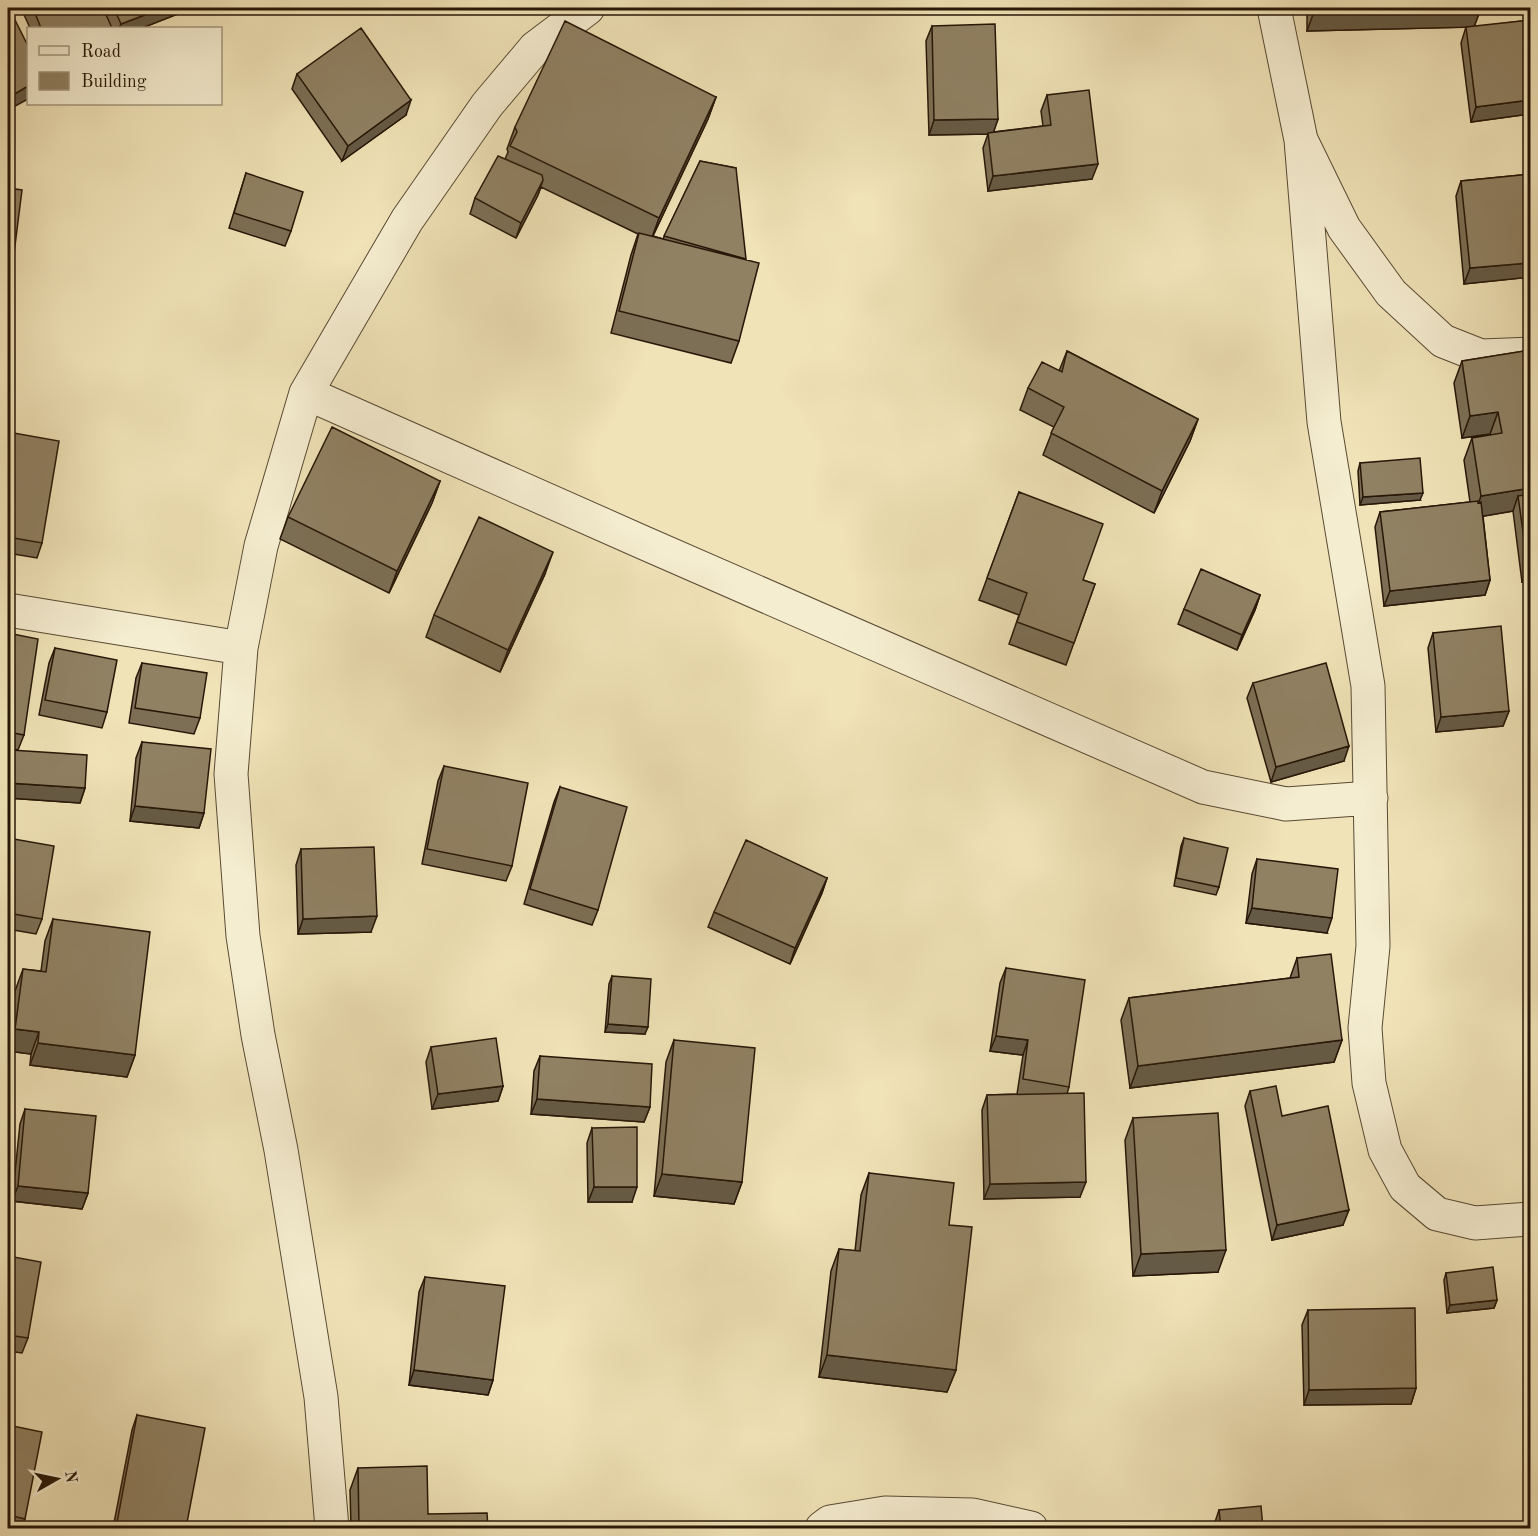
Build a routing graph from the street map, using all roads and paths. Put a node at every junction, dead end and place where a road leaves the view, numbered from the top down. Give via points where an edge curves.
1 (588, 8) edge
2 (1274, 8) edge
3 (1301, 140) junction
4 (1530, 354) edge
5 (306, 393) junction
6 (8, 610) edge
7 (241, 648) junction
8 (1371, 798) junction
9 (1530, 1219) edge
10 (332, 1528) edge
11 (822, 1528) edge
12 (1030, 1528) edge

1 - 5 street via 535,48 487,105 407,220
2 - 3 street
3 - 4 street via 1344,228 1391,293 1443,341 1481,356
3 - 8 street via 1324,422 1368,686
5 - 7 street via 261,546
5 - 8 street via 1203,787 1286,804
6 - 7 street
7 - 10 street via 231,774 243,936 321,1397
8 - 9 street via 1373,946 1365,1028 1369,1083 1385,1150 1405,1187 1437,1214 1475,1223
11 - 12 street via 830,1522 885,1513 973,1515

